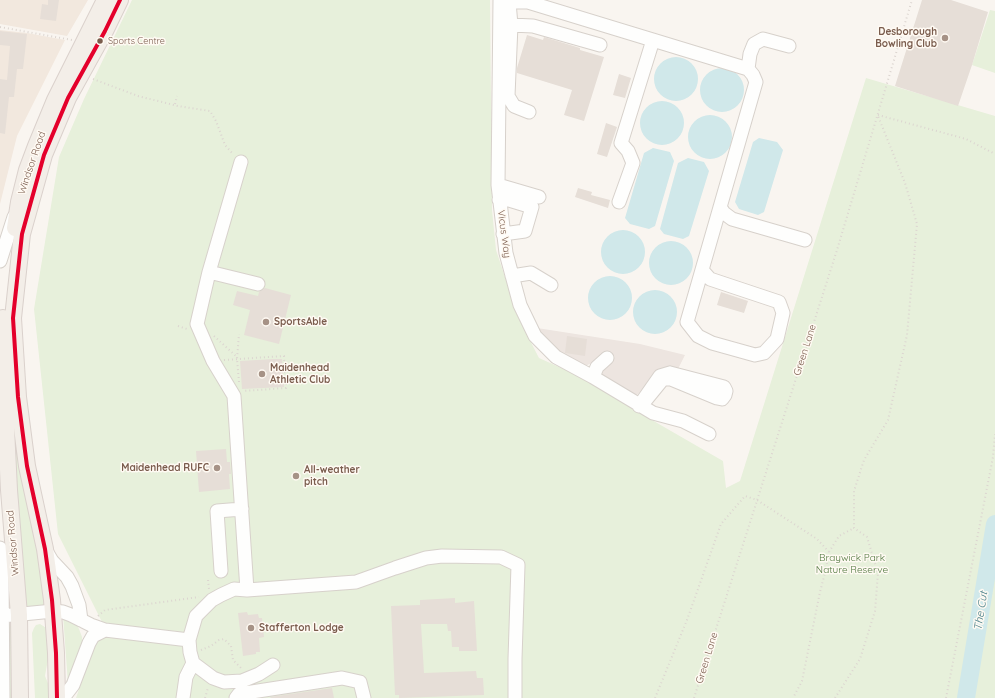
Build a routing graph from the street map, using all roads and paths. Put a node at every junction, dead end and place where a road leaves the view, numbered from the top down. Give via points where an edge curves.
1 (105, 0) edge
2 (120, 0) edge
3 (912, 0) edge
4 (503, 1) edge
5 (512, 25) junction
6 (0, 27) edge
7 (653, 40) junction
8 (83, 42) junction
9 (600, 45) dead end
10 (789, 46) dead end
11 (748, 69) junction
12 (90, 78) dead end
13 (177, 96) dead end
14 (175, 105) junction
15 (529, 112) dead end
16 (878, 115) junction
17 (995, 154) edge
18 (241, 162) joint
19 (498, 185) junction
20 (539, 197) dead end
21 (499, 200) junction
22 (19, 202) junction
23 (619, 202) dead end
24 (720, 207) junction
25 (503, 234) junction
26 (805, 240) dead end
27 (0, 261) edge
28 (702, 270) junction
29 (209, 272) junction
30 (512, 276) junction
31 (258, 284) dead end
32 (552, 285) dead end
33 (201, 333) junction
34 (239, 334) dead end
35 (237, 358) junction
36 (607, 358) dead end
37 (213, 361) junction
38 (593, 377) junction
39 (237, 394) junction
40 (639, 406) junction
41 (709, 434) dead end
42 (995, 434) edge
43 (757, 500) junction
44 (242, 509) junction
45 (854, 528) junction
46 (0, 548) edge
47 (45, 549) junction
48 (829, 552) junction
49 (220, 571) dead end
50 (1, 575) edge
51 (247, 590) junction
52 (212, 600) junction
53 (53, 611) junction
54 (19, 615) junction
55 (2, 616) junction
56 (88, 620) junction
57 (105, 630) junction
58 (191, 652) junction
59 (273, 665) dead end
60 (2, 668) edge
61 (250, 677) junction
62 (3, 698) edge
63 (20, 698) edge
64 (57, 698) edge
65 (63, 698) edge
66 (183, 698) edge
67 (236, 698) edge
68 (364, 698) edge
69 (515, 698) edge
70 (655, 698) edge
71 (694, 698) edge
72 (793, 698) edge
73 (834, 698) edge
74 (946, 698) edge

1 - 8 main road, Windsor Road
2 - 47 main road via 68,98 47,148 22,234 13,318 18,397 28,466
3 - 16 path, Green Lane
4 - 5 street
4 - 7 street via 528,2
4 - 19 street, Vicus Way
5 - 9 street via 533,26
5 - 15 street via 508,96 514,106
6 - 8 path
7 - 11 street
7 - 23 street via 621,143 628,151 632,163
8 - 22 main road, Windsor Road via 36,146
10 - 11 street via 763,39 754,44
11 - 24 street via 756,82
12 - 14 path via 138,96
13 - 14 path
14 - 18 path via 210,110 225,145
16 - 17 path via 966,139
16 - 43 path, Green Lane
16 - 45 path via 905,183 917,224 907,335 888,420 864,460 854,491
18 - 29 street
19 - 20 street
19 - 21 street, Vicus Way
21 - 25 street, Vicus Way
21 - 25 street via 509,200 532,207 526,230
22 - 27 street
22 - 54 main road, Windsor Road via 3,319 8,468
24 - 26 street via 732,219
24 - 28 street
25 - 30 street, Vicus Way
28 - 28 street via 688,322 692,330 712,343 755,355 764,353 777,339 782,313 779,302 710,279
29 - 31 street
29 - 33 street via 197,324
30 - 32 street via 531,273
30 - 38 street, Vicus Way via 520,306 535,336 556,357
33 - 35 path via 216,337
33 - 37 street
34 - 35 path
35 - 37 path
35 - 39 path
35 - 39 path via 284,356 286,388
36 - 38 street via 597,367
37 - 39 street
38 - 40 street, Vicus Way
39 - 44 street
40 - 40 street via 656,382 670,373 724,387 726,391 722,399 671,379 663,379
40 - 41 street, Vicus Way via 682,421
42 - 74 path
43 - 48 path via 817,539
43 - 70 path via 744,496 721,524 687,620
43 - 71 path, Green Lane
44 - 49 street via 217,511
44 - 51 street
45 - 48 path via 839,536
45 - 73 path via 867,537 878,573 875,611 860,659
46 - 50 street
47 - 53 main road
47 - 56 street via 67,577
48 - 72 path via 802,681
50 - 55 street
51 - 52 street via 234,589
51 - 69 street via 356,582 426,558 501,557 518,565
52 - 56 path via 209,596 105,610
52 - 58 street via 196,616
53 - 54 street
53 - 56 street
53 - 64 main road
54 - 55 street
54 - 63 main road, Windsor Road
55 - 60 street
56 - 57 street
57 - 58 street
57 - 65 street via 93,636 73,685
58 - 61 street via 213,678 224,682 242,681
58 - 61 path via 198,652 224,639 231,646 233,660
58 - 66 street
59 - 61 street
60 - 62 street
67 - 68 street via 239,694 342,678 360,682

